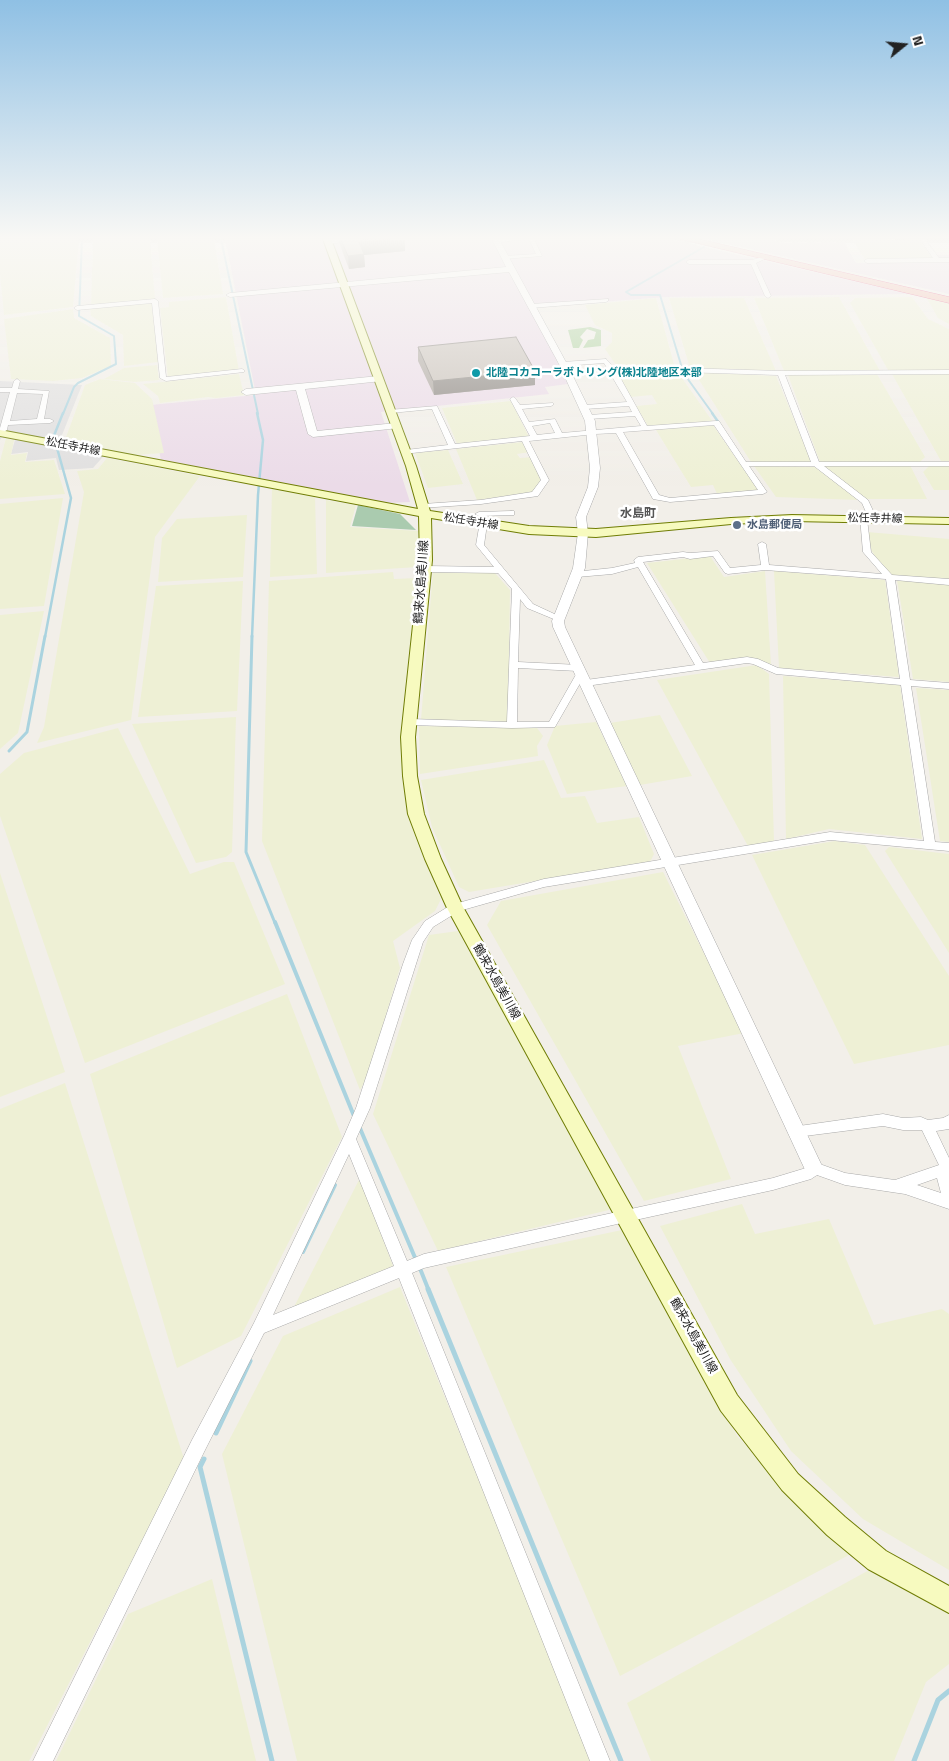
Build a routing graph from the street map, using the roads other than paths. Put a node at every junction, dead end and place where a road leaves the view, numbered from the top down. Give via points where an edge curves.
1 (156, 321) edge
2 (358, 321) edge
3 (539, 321) edge
4 (563, 364) junction
5 (611, 368) junction
6 (242, 372) dead end
7 (949, 372) edge
8 (781, 373) junction
9 (379, 379) junction
10 (17, 381) dead end
11 (300, 387) junction
12 (0, 390) edge
13 (13, 390) junction
14 (250, 392) dead end
15 (513, 399) dead end
16 (0, 404) edge
17 (10, 404) junction
18 (551, 404) dead end
19 (631, 404) junction
20 (518, 407) junction
21 (587, 412) junction
22 (636, 414) junction
23 (394, 419) junction
24 (50, 420) dead end
25 (40, 421) junction
26 (527, 424) junction
27 (645, 428) junction
28 (2, 429) edge
29 (619, 430) junction
30 (592, 433) junction
31 (560, 435) junction
32 (535, 438) junction
33 (525, 439) junction
34 (452, 447) junction
35 (406, 452) junction
36 (744, 464) junction
37 (816, 464) junction
38 (949, 464) edge
39 (514, 497) junction
40 (475, 502) junction
41 (423, 512) junction
42 (511, 513) junction
43 (868, 519) junction
44 (480, 520) junction
45 (949, 520) edge
46 (508, 528) junction
47 (583, 533) junction
48 (762, 544) dead end
49 (640, 564) junction
50 (764, 567) junction
51 (425, 569) junction
52 (500, 570) junction
53 (577, 574) junction
54 (890, 578) junction
55 (949, 582) edge
56 (516, 589) junction
57 (559, 618) junction
58 (513, 666) junction
59 (701, 667) junction
60 (582, 675) junction
61 (906, 682) junction
62 (949, 686) edge
63 (410, 722) junction
64 (512, 725) junction
65 (930, 845) junction
66 (949, 847) edge
67 (669, 863) junction
68 (455, 908) junction
69 (949, 1122) edge
70 (927, 1126) junction
71 (796, 1131) junction
72 (350, 1135) junction
73 (814, 1168) junction
74 (946, 1169) edge
75 (895, 1187) junction
76 (949, 1195) edge
77 (949, 1202) edge
78 (626, 1215) junction
79 (413, 1266) junction
80 (259, 1328) junction
81 (949, 1600) edge
82 (43, 1761) edge
83 (600, 1761) edge

1 - 6 street via 163,378
2 - 9 main road, 鶴来水島美川線
3 - 4 street
4 - 5 street via 606,361
4 - 21 street
5 - 8 street
5 - 19 street
7 - 8 street
8 - 37 street
9 - 11 street
9 - 23 main road, 鶴来水島美川線
10 - 13 street
11 - 14 street
11 - 23 street via 313,434
12 - 13 street
13 - 17 street
13 - 25 street via 47,392
15 - 20 street
16 - 17 street
17 - 28 street
18 - 20 street
19 - 21 street
19 - 22 street
20 - 26 street
21 - 22 street
21 - 30 street
22 - 27 street
23 - 34 street via 435,407
23 - 35 main road, 鶴来水島美川線
24 - 25 street
25 - 28 street
26 - 31 street via 552,421
26 - 32 street
27 - 29 street
27 - 36 street via 716,423
28 - 41 main road, 松任寺井線
29 - 30 street
29 - 36 street via 656,497 670,500 763,492
30 - 31 street
30 - 47 street via 595,468 592,492 581,517
31 - 32 street
32 - 33 street
33 - 34 street
33 - 39 street via 545,480 535,494
34 - 35 street
35 - 41 main road, 鶴来水島美川線
36 - 37 street
37 - 38 street
37 - 43 street via 866,502
39 - 40 street
39 - 42 street
40 - 41 street
40 - 44 street
41 - 44 main road, 松任寺井線 via 446,518
41 - 51 main road, 鶴来水島美川線
42 - 44 street
42 - 46 street
43 - 45 main road, 松任寺井線
43 - 47 main road, 松任寺井線 via 792,518
43 - 54 street via 867,552
44 - 46 main road, 松任寺井線
44 - 52 street via 480,545
46 - 47 main road, 松任寺井線
47 - 53 street
48 - 50 street
49 - 50 street via 638,560 715,553 728,571
49 - 53 street via 612,571
49 - 59 street
50 - 54 street
51 - 52 street
51 - 63 main road, 鶴来水島美川線
52 - 56 street
53 - 57 street
54 - 55 street
54 - 61 street
56 - 57 street via 530,606
56 - 58 street
57 - 60 street via 559,627
58 - 60 street
58 - 64 street
59 - 60 street
59 - 61 street via 755,661 776,670
60 - 64 street via 552,725
60 - 67 street
61 - 62 street
61 - 65 street
63 - 64 street
63 - 68 main road, 鶴来水島美川線 via 410,776 416,814
65 - 66 street
65 - 67 street via 830,836
67 - 68 street via 544,883
67 - 71 street
68 - 72 street via 429,924 418,940 361,1113
68 - 78 main road, 鶴来水島美川線
69 - 70 street
70 - 71 street via 883,1120
70 - 74 street
71 - 73 street
72 - 79 street
72 - 80 street
73 - 75 street via 845,1179
73 - 78 street via 811,1173 773,1184
74 - 75 street
74 - 76 street
75 - 77 street
78 - 79 street
78 - 81 main road, 鶴来水島美川線 via 729,1403 790,1482 878,1560
79 - 80 street
79 - 83 street
80 - 82 street

